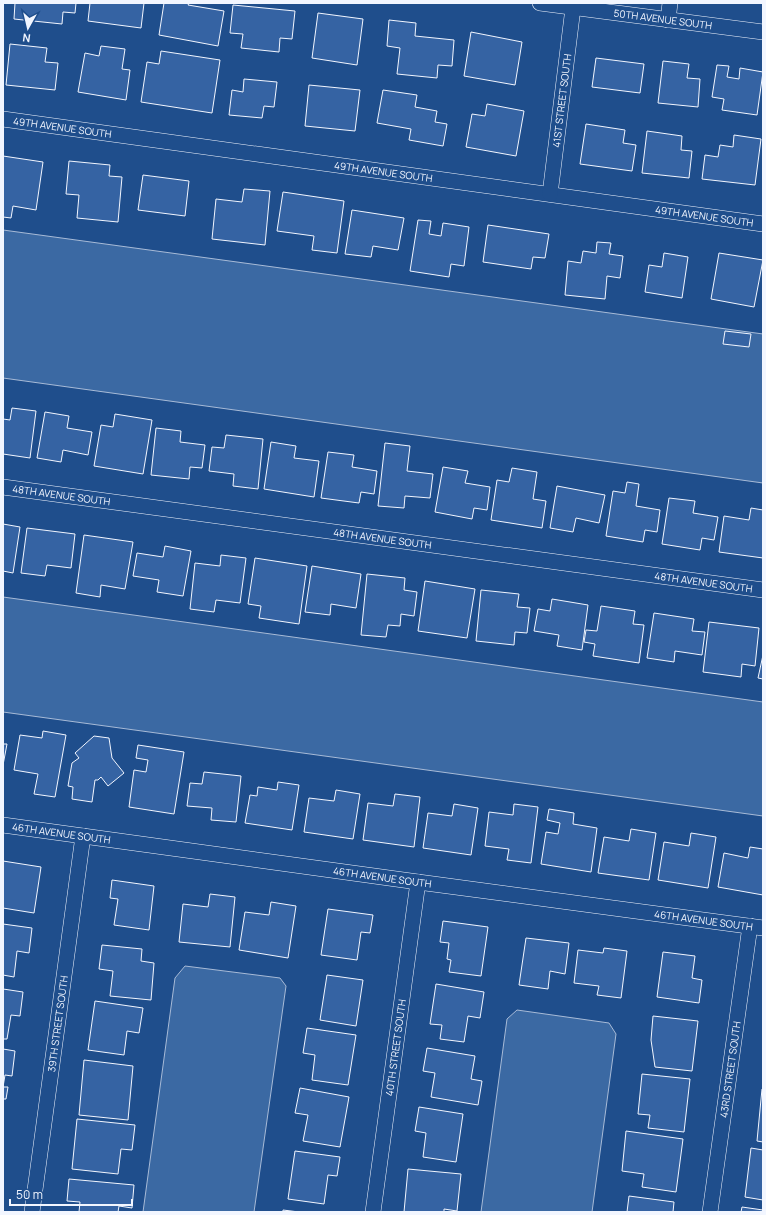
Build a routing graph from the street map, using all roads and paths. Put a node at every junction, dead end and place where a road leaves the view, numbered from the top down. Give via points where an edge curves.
1 (540, 3) edge
2 (670, 3) edge
3 (573, 8) junction
4 (668, 20) junction
5 (763, 32) edge
6 (3, 119) edge
7 (550, 194) junction
8 (763, 224) edge
9 (3, 487) edge
10 (763, 590) edge
11 (3, 825) edge
12 (83, 836) junction
13 (418, 882) junction
14 (756, 927) edge
15 (32, 1212) edge
16 (373, 1212) edge
17 (710, 1212) edge

1 - 3 street, 50TH AVENUE SOUTH
2 - 4 street
3 - 4 street, 50TH AVENUE SOUTH
3 - 7 street, 41ST STREET SOUTH
4 - 5 street, 50TH AVENUE SOUTH
6 - 7 street, 49TH AVENUE SOUTH
7 - 8 street, 49TH AVENUE SOUTH
9 - 10 street, 48TH AVENUE SOUTH
11 - 12 street, 46TH AVENUE SOUTH
12 - 13 street, 46TH AVENUE SOUTH
12 - 15 street, 39TH STREET SOUTH
13 - 14 street, 46TH AVENUE SOUTH
13 - 16 street, 40TH STREET SOUTH
14 - 17 street, 43RD STREET SOUTH

